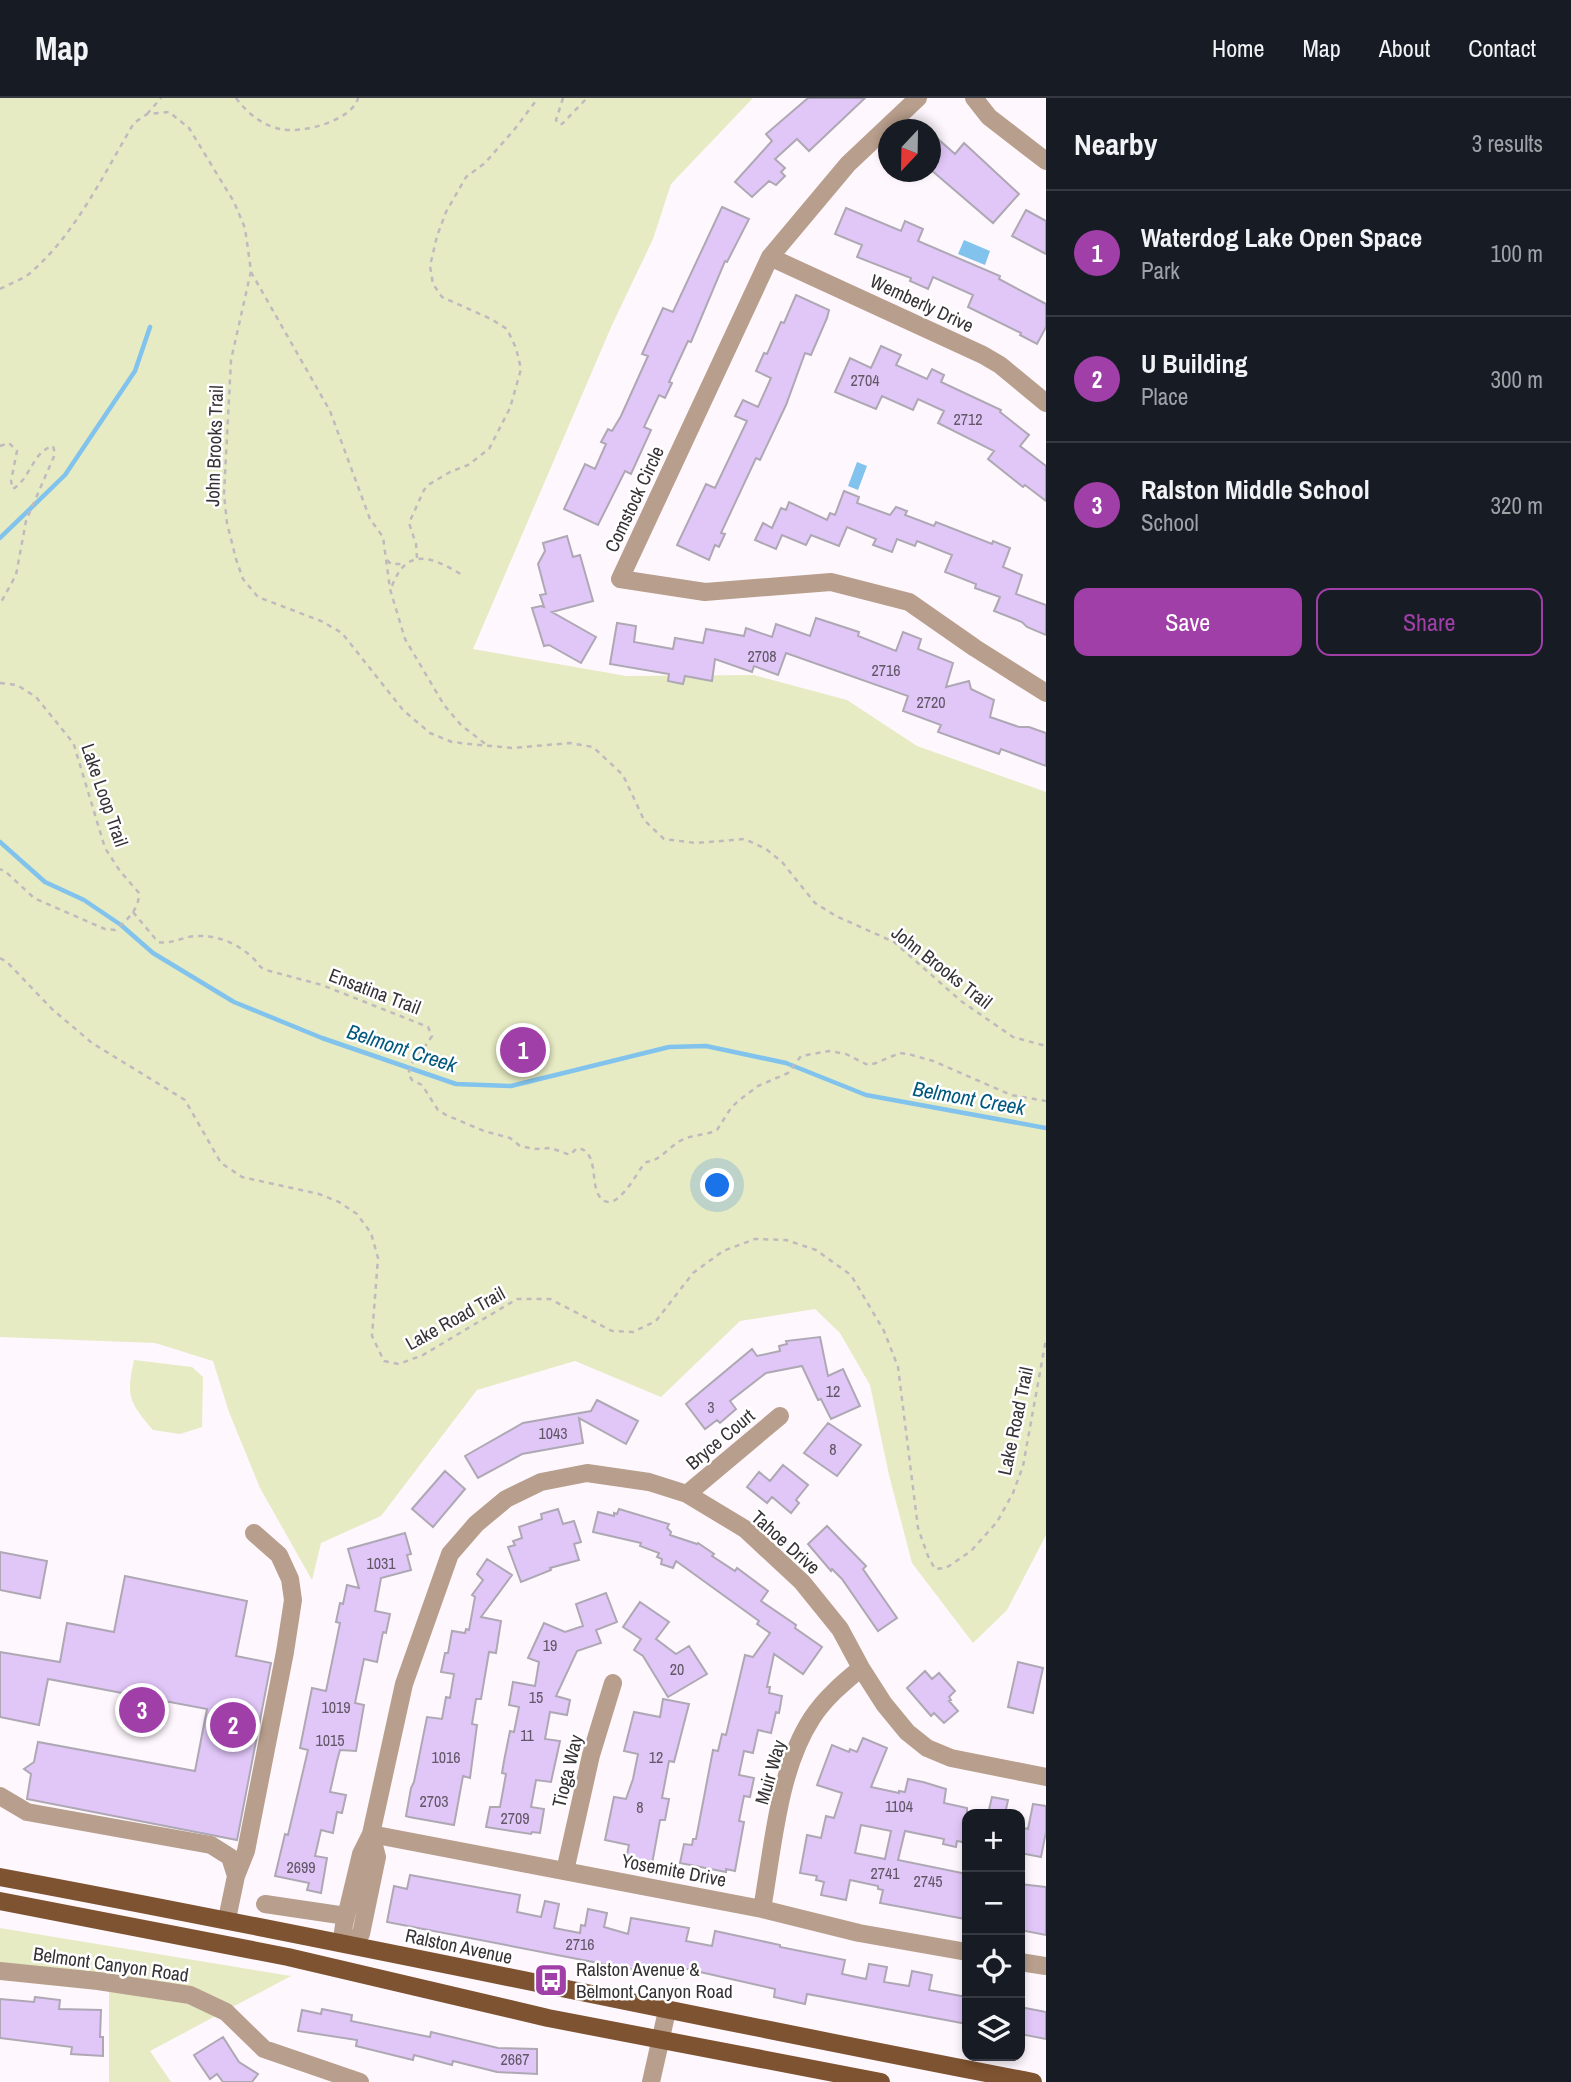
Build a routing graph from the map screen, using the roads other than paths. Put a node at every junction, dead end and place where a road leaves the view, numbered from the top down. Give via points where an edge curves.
1 (918, 98) edge
2 (974, 98) edge
3 (1046, 161) edge
4 (770, 257) junction
5 (1046, 403) edge
6 (1046, 693) edge
7 (780, 1416) dead end
8 (687, 1494) junction
9 (254, 1533) dead end
10 (860, 1668) junction
11 (613, 1683) dead end
12 (1046, 1777) edge
13 (0, 1796) edge
14 (371, 1834) junction
15 (565, 1871) junction
16 (236, 1876) junction
17 (0, 1877) edge
18 (0, 1901) edge
19 (265, 1904) dead end
20 (762, 1909) junction
21 (346, 1916) junction
22 (227, 1919) junction
23 (221, 1944) junction
24 (350, 1944) junction
25 (962, 1951) edge
26 (1025, 1963) edge
27 (1046, 1966) edge
28 (0, 1971) edge
29 (345, 1971) junction
30 (667, 2011) junction
31 (661, 2040) junction
32 (360, 2082) edge
33 (651, 2082) edge
34 (881, 2082) edge
35 (1033, 2082) edge

1 - 4 street, Comstock Circle via 848,164
2 - 3 street via 989,117
4 - 5 street, Wemberly Drive via 983,355
4 - 6 street, Comstock Circle via 620,579 705,592 831,582 909,602
7 - 8 street, Bryce Court
8 - 10 street, Tahoe Drive via 745,1530 802,1582 840,1629
8 - 14 street, Tahoe Drive via 649,1482 587,1473 541,1482 506,1499 476,1524 450,1554 404,1684
9 - 16 street via 279,1555 293,1600 246,1851
10 - 12 street, Tahoe Drive via 907,1732 927,1748 951,1758
10 - 20 street, Muir Way via 818,1710 798,1746 783,1792
11 - 15 street, Tioga Way via 591,1755
13 - 16 street via 27,1812 211,1845 230,1857
14 - 15 street, Yosemite Drive
14 - 21 street, Tahoe Drive via 361,1854
14 - 24 street, Tahoe Drive via 377,1857 360,1934
15 - 20 street, Yosemite Drive
16 - 22 street
17 - 22 main road, Ralston Avenue
18 - 23 main road
19 - 21 street
20 - 25 street, Yosemite Drive
21 - 24 street, Tahoe Drive via 343,1931
22 - 23 main road
22 - 24 main road, Ralston Avenue
23 - 29 main road
24 - 29 main road
24 - 30 main road, Ralston Avenue
26 - 27 street
28 - 32 street, Belmont Canyon Road via 190,1995 226,2012 264,2049
29 - 31 main road
30 - 31 street
30 - 35 main road, Ralston Avenue
31 - 33 street
31 - 34 main road

